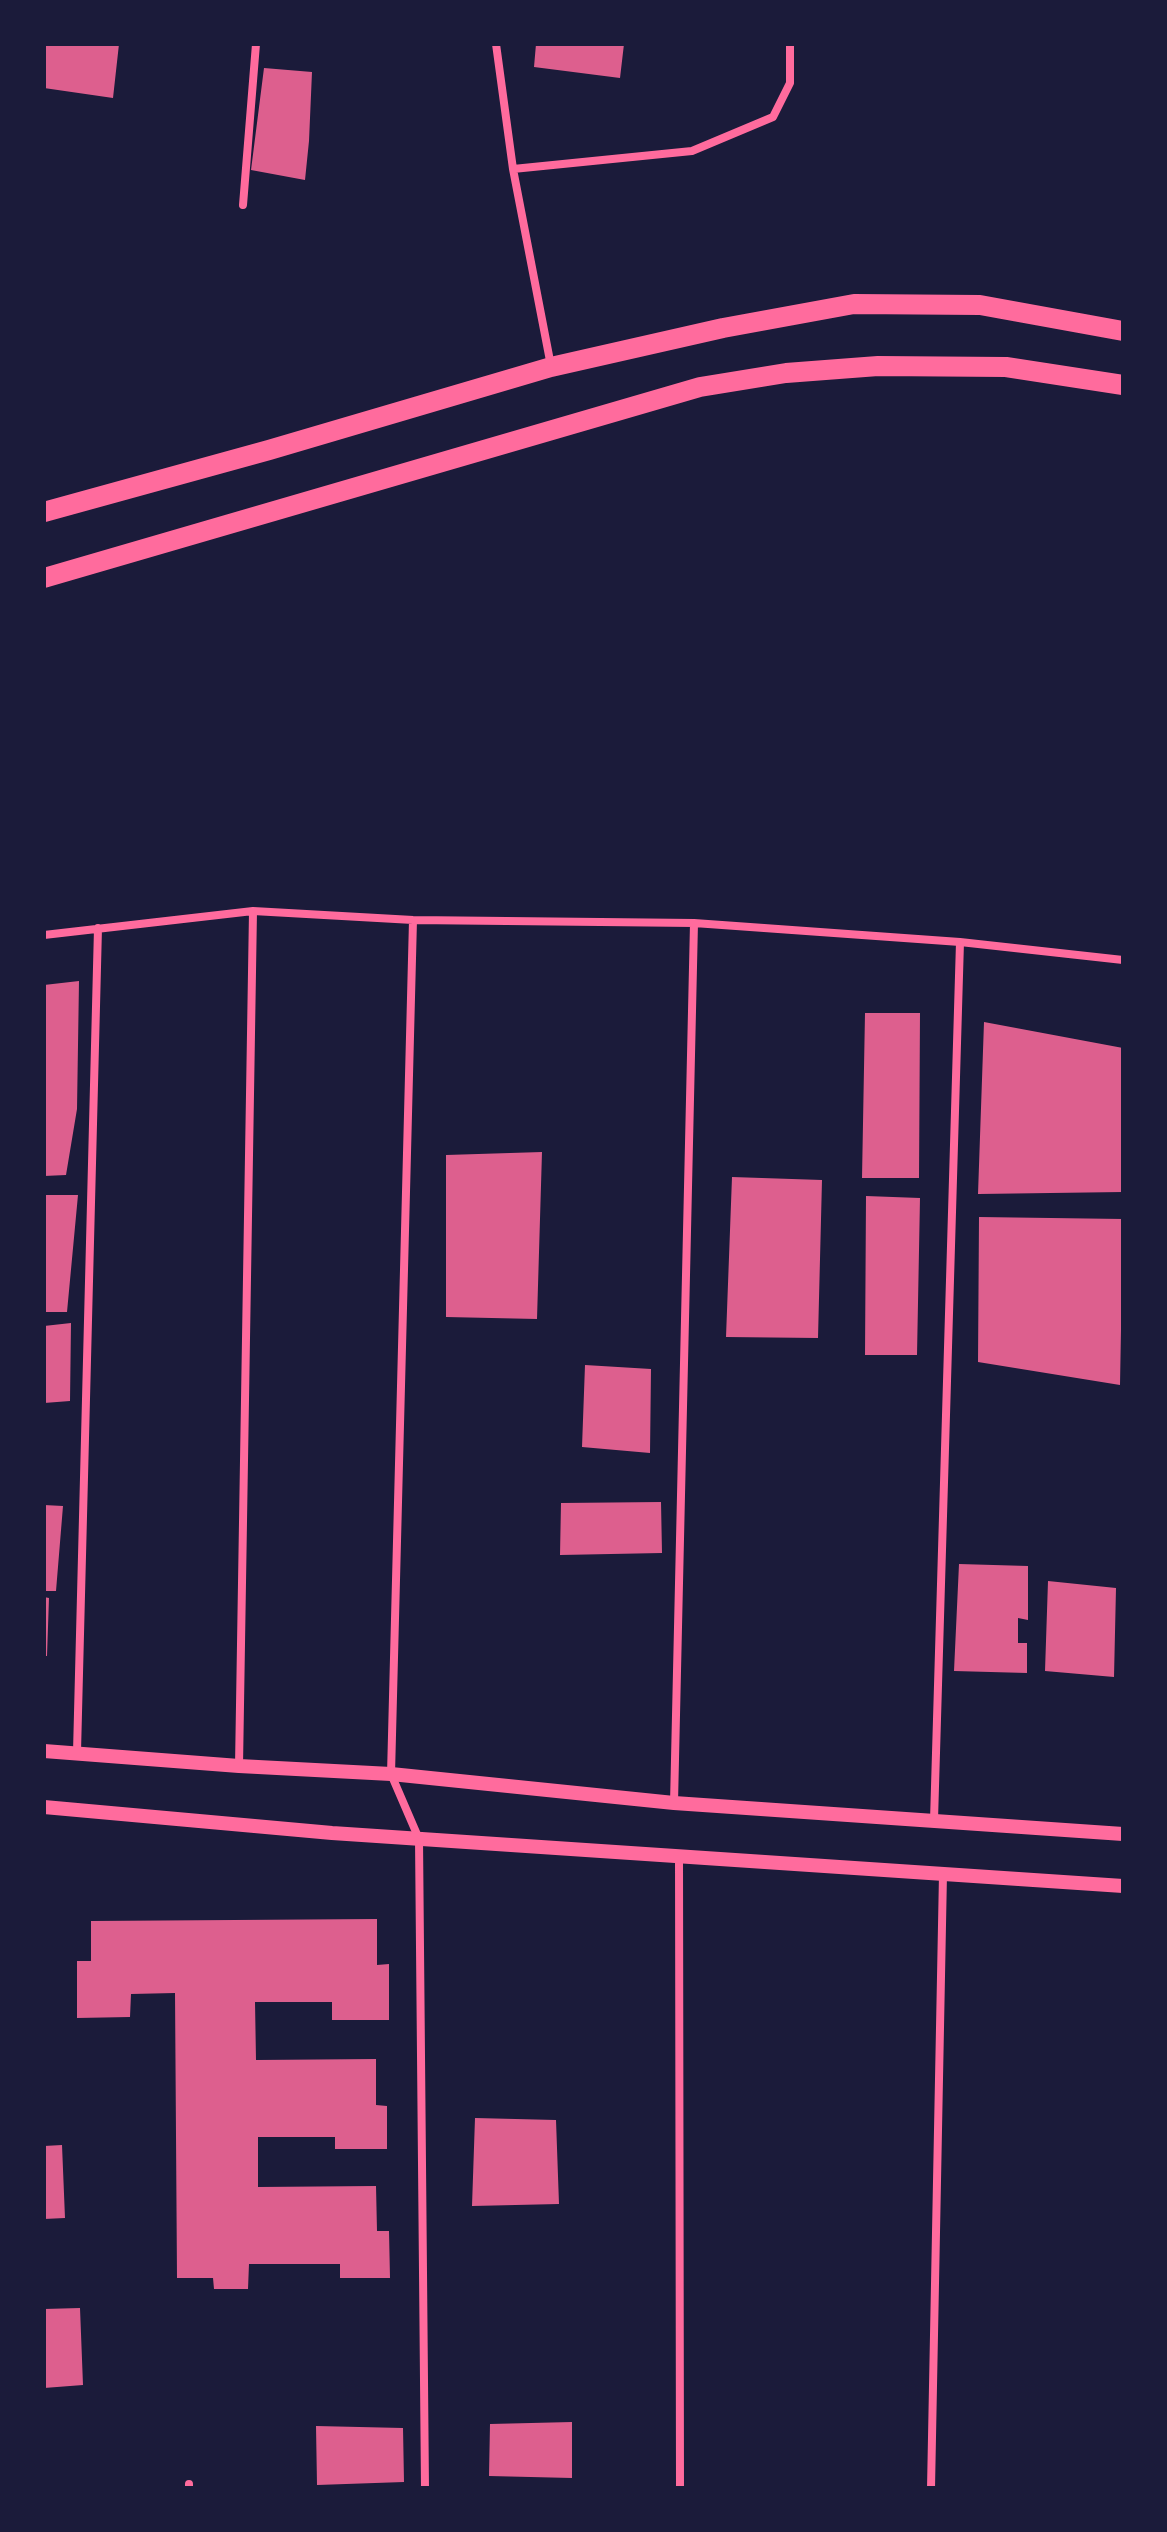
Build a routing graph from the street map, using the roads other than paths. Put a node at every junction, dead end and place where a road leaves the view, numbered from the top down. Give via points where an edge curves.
1 (256, 44) edge
2 (496, 44) edge
3 (790, 44) edge
4 (513, 169) junction
5 (243, 205) dead end
6 (1123, 331) edge
7 (551, 367) junction
8 (1123, 385) edge
9 (44, 512) edge
10 (44, 578) edge
11 (253, 911) junction
12 (413, 920) junction
13 (694, 923) junction
14 (98, 928) junction
15 (44, 935) edge
16 (960, 942) junction
17 (1123, 960) edge
18 (44, 1751) edge
19 (77, 1752) junction
20 (239, 1766) junction
21 (391, 1774) junction
22 (674, 1803) junction
23 (44, 1807) edge
24 (934, 1820) junction
25 (1123, 1834) edge
26 (419, 1839) junction
27 (679, 1856) junction
28 (943, 1874) junction
29 (1123, 1886) edge
30 (425, 2488) edge
31 (680, 2488) edge
32 (931, 2488) edge

1 - 5 street
2 - 4 street
3 - 4 street via 790,83 773,117 692,151
4 - 7 street
6 - 7 main road via 980,305 854,304
7 - 9 main road
8 - 10 main road via 1006,367 878,366 700,387
11 - 12 street
11 - 14 street
11 - 20 street
12 - 13 street
12 - 21 street
13 - 16 street
13 - 22 street
14 - 15 street
14 - 19 street
16 - 17 street
16 - 24 street
18 - 19 street
19 - 20 street
20 - 21 street
21 - 22 street
21 - 26 street
22 - 24 street
23 - 26 street
24 - 25 street
26 - 27 street
26 - 30 street
27 - 28 street
27 - 31 street
28 - 29 street
28 - 32 street

